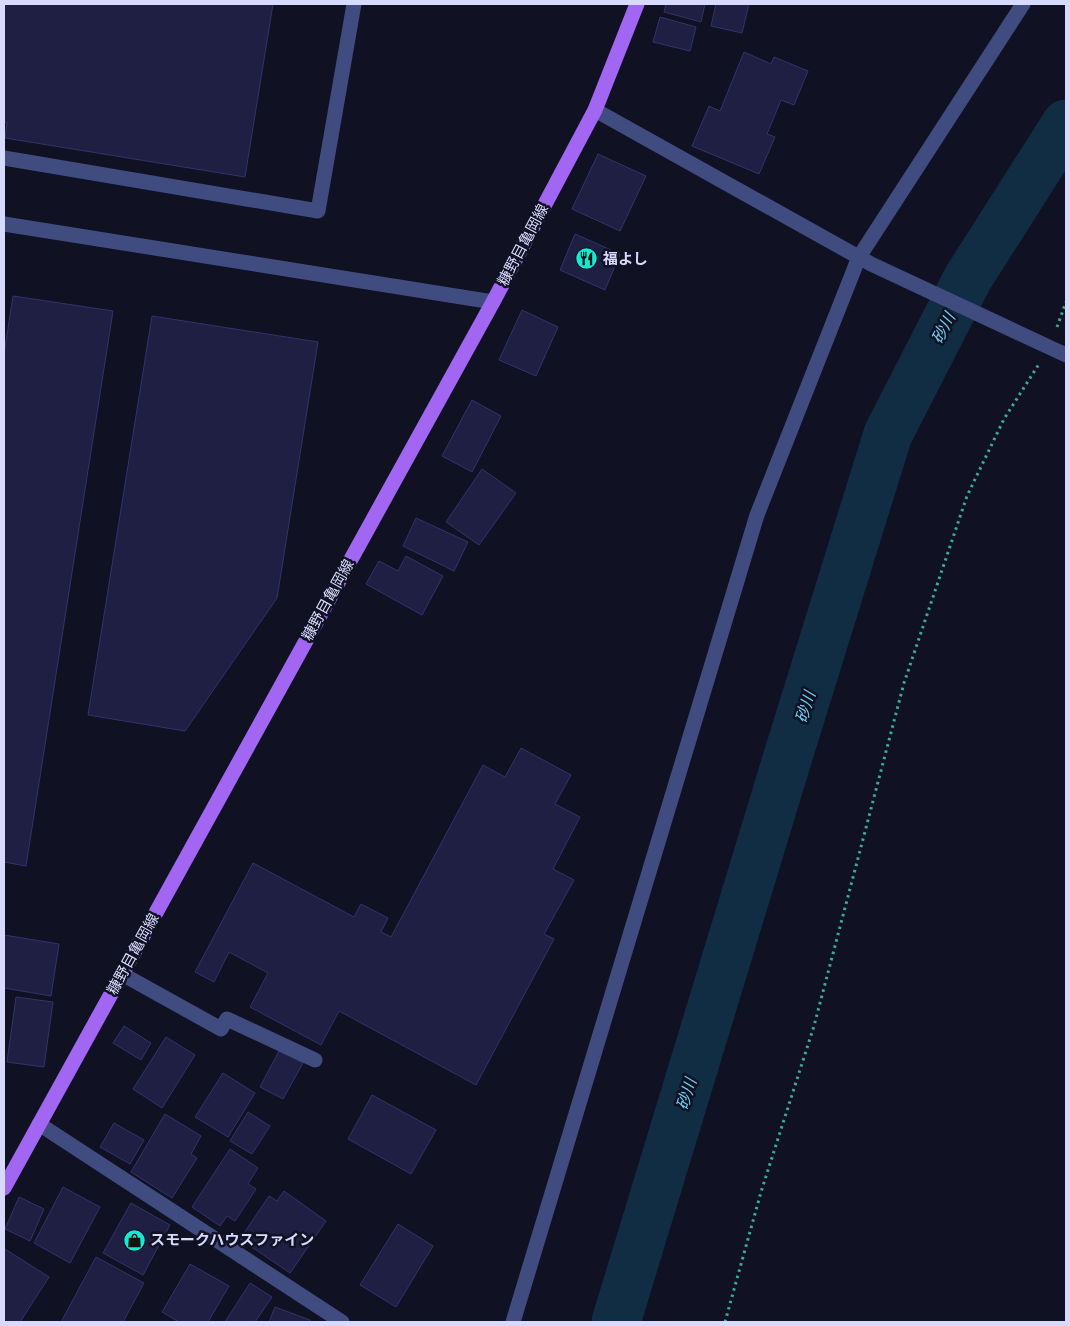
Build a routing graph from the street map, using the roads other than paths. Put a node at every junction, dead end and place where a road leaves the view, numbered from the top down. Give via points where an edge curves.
1 (354, 4) edge
2 (637, 4) edge
3 (1023, 4) edge
4 (595, 110) junction
5 (4, 158) edge
6 (4, 224) edge
7 (865, 260) junction
8 (493, 302) junction
9 (1066, 355) edge
10 (122, 974) junction
11 (315, 1060) dead end
12 (39, 1124) junction
13 (4, 1188) edge
14 (342, 1322) edge
15 (513, 1322) edge

1 - 5 street via 318,211
2 - 4 main road, 糠野目亀岡線
3 - 7 street
4 - 7 street
4 - 8 main road, 糠野目亀岡線
6 - 8 street
7 - 9 street
7 - 15 street via 758,515
8 - 10 main road, 糠野目亀岡線
10 - 11 street via 221,1029 228,1019
10 - 12 main road, 糠野目亀岡線
12 - 13 main road, 糠野目亀岡線
12 - 14 street

